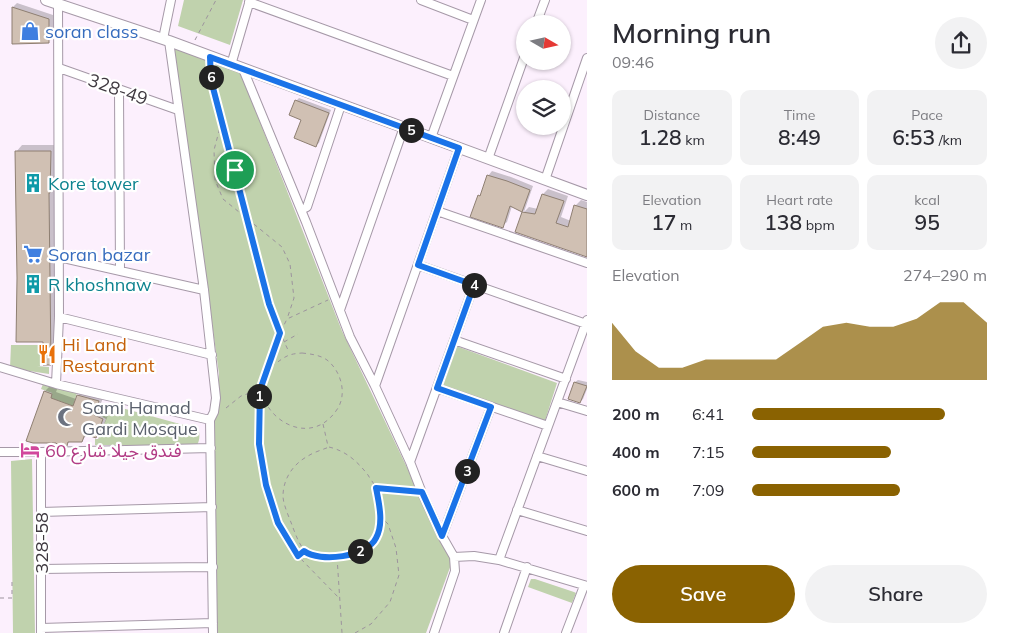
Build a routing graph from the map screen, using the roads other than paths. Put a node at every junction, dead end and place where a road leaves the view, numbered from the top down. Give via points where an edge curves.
1 (46, 0) edge
2 (171, 0) edge
3 (421, 0) edge
4 (480, 0) edge
5 (545, 0) edge
6 (249, 1) edge
7 (58, 2) edge
8 (539, 15) edge
9 (473, 20) junction
10 (166, 40) junction
11 (587, 60) edge
12 (231, 65) junction
13 (58, 68) junction
14 (243, 69) junction
15 (520, 70) edge
16 (453, 76) junction
17 (118, 90) junction
18 (341, 105) junction
19 (178, 110) junction
20 (404, 128) junction
21 (431, 138) junction
22 (459, 148) junction
23 (488, 159) junction
24 (545, 180) junction
25 (587, 195) edge
26 (301, 210) junction
27 (437, 211) junction
28 (59, 257) junction
29 (587, 263) edge
30 (418, 265) junction
31 (120, 271) junction
32 (474, 285) junction
33 (204, 290) junction
34 (340, 310) junction
35 (59, 317) junction
36 (586, 322) edge
37 (454, 340) junction
38 (212, 355) junction
39 (0, 367) edge
40 (566, 379) junction
41 (56, 384) junction
42 (376, 386) junction
43 (437, 388) junction
44 (557, 402) junction
45 (491, 407) junction
46 (587, 411) edge
47 (210, 420) junction
48 (548, 426) junction
49 (211, 448) junction
50 (0, 452) edge
51 (41, 452) junction
52 (537, 456) junction
53 (410, 462) junction
54 (587, 471) edge
55 (212, 507) junction
56 (517, 510) junction
57 (41, 512) junction
58 (587, 531) edge
59 (442, 536) junction
60 (454, 557) junction
61 (499, 560) junction
62 (213, 567) junction
63 (527, 568) junction
64 (42, 569) junction
65 (585, 586) edge
66 (213, 623) junction
67 (41, 631) edge
68 (214, 633) edge
69 (434, 633) edge
70 (504, 633) edge
71 (566, 633) edge

1 - 7 street
2 - 10 street
3 - 9 street
4 - 9 street
5 - 8 street
6 - 12 street
6 - 16 street
7 - 10 street
7 - 13 street
9 - 16 street
10 - 12 street
10 - 19 street
11 - 24 street
12 - 14 street
13 - 17 street, 328-49
13 - 28 street
14 - 18 street
14 - 26 street
15 - 23 street
16 - 21 street
17 - 19 street, 328-49
17 - 31 street
18 - 20 street
18 - 26 street via 307,207
19 - 33 street
20 - 21 street
20 - 34 street
21 - 22 street
22 - 23 street
22 - 27 street
23 - 24 street
24 - 25 street
26 - 34 street
27 - 29 street
27 - 30 street
28 - 31 street
28 - 35 street
30 - 32 street
30 - 42 street
31 - 33 street
32 - 36 street
32 - 37 street
33 - 38 street
34 - 42 street via 350,337
35 - 38 street
35 - 41 street
36 - 40 street
37 - 40 street
37 - 43 street
38 - 47 street via 216,398
39 - 41 street
40 - 44 street
41 - 47 street
42 - 53 street
43 - 45 street
43 - 53 street
44 - 46 street
44 - 48 street
45 - 48 street
45 - 59 street
47 - 49 street
48 - 52 street
49 - 51 street
49 - 55 street
50 - 51 street
51 - 57 street, 328-58
52 - 54 street
52 - 56 street
53 - 59 street
55 - 57 street
55 - 62 street
56 - 58 street
56 - 61 street
57 - 64 street, 328-58
59 - 60 street
60 - 61 street
60 - 69 street via 455,571
61 - 63 street
62 - 64 street
62 - 66 street
63 - 65 street
63 - 70 street
64 - 67 street, 328-58
65 - 71 street
66 - 67 street
66 - 68 street

